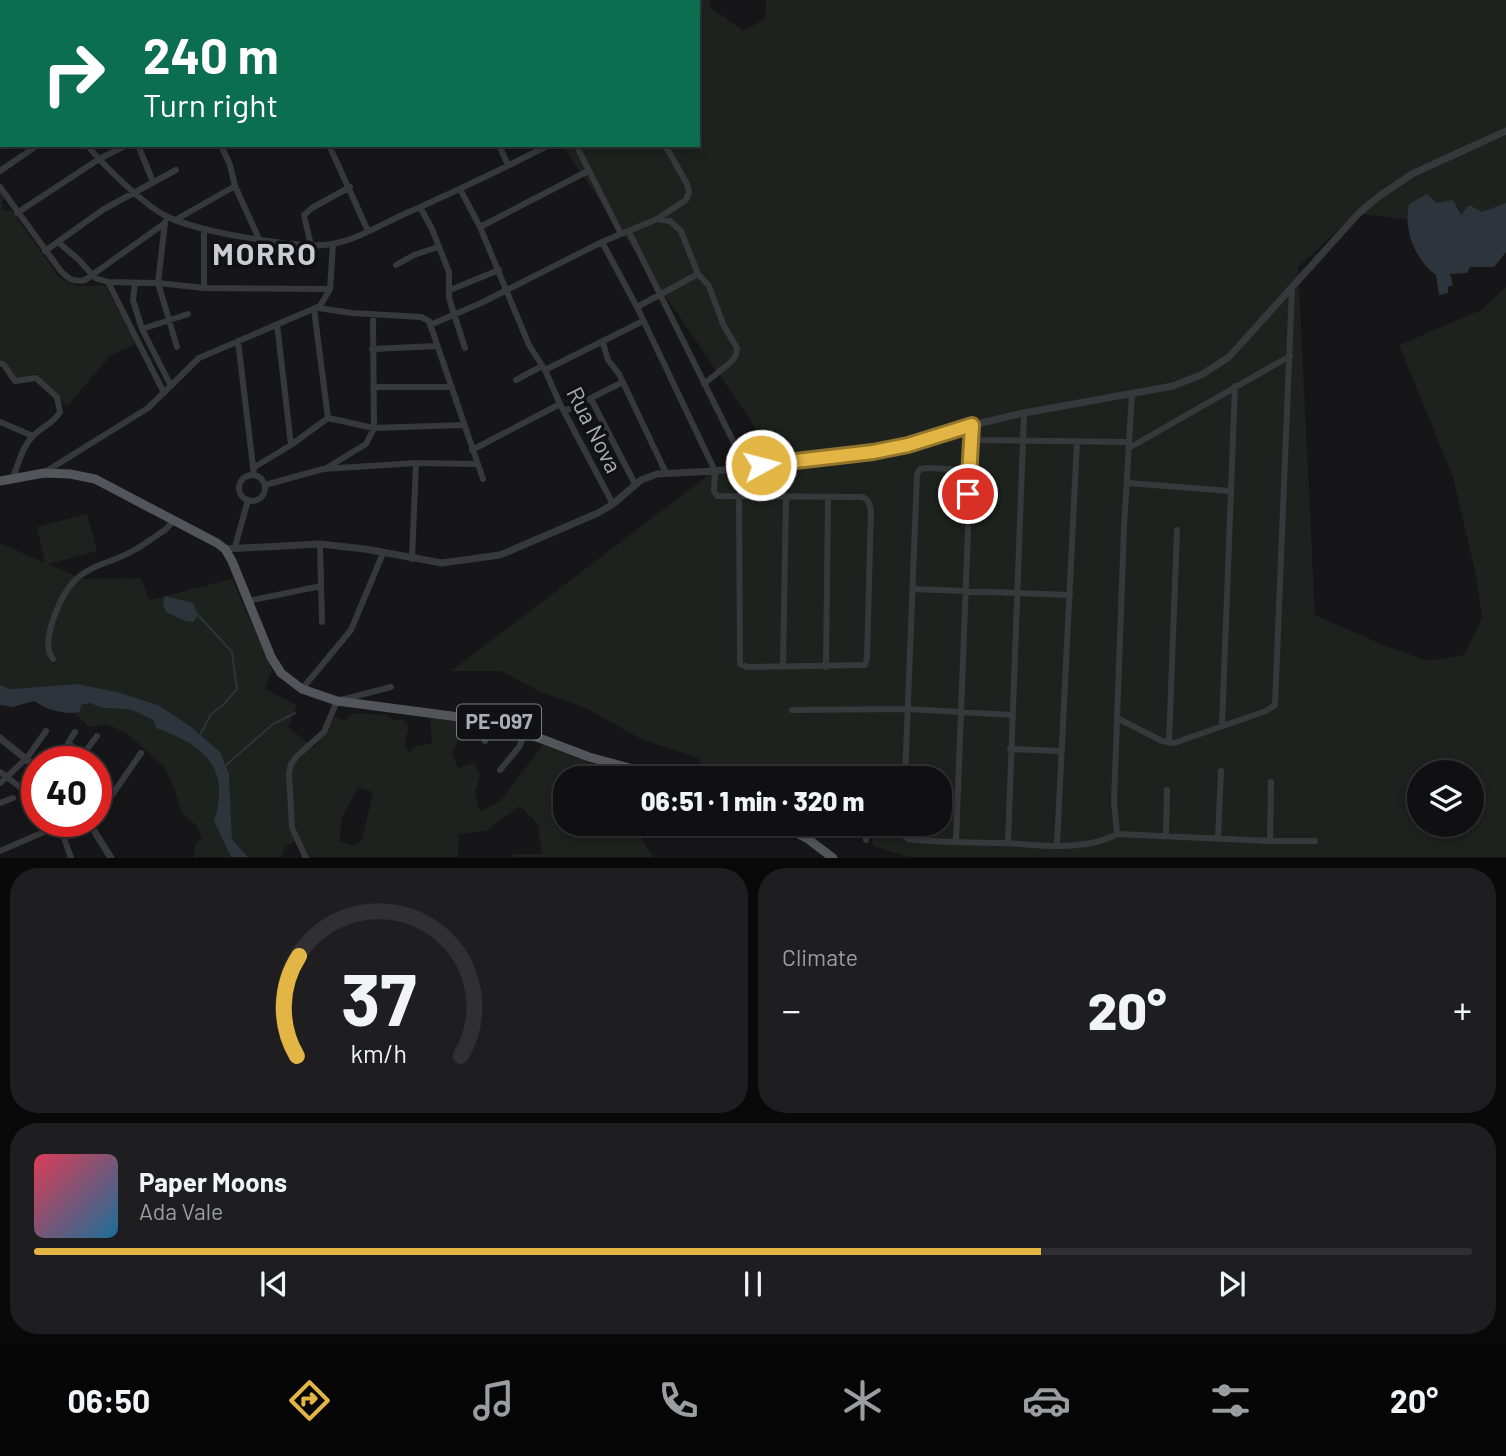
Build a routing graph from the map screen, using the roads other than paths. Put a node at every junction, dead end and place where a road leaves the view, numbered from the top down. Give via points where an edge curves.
1 (0, 113) edge
2 (0, 119) edge
3 (1506, 131) edge
4 (35, 147) edge
5 (89, 147) edge
6 (123, 147) edge
7 (139, 147) edge
8 (222, 147) edge
9 (330, 147) edge
10 (500, 147) edge
11 (545, 147) edge
12 (577, 147) edge
13 (666, 147) edge
14 (99, 159) junction
15 (508, 166) junction
16 (176, 170) dead end
17 (0, 171) edge
18 (588, 171) junction
19 (153, 182) junction
20 (235, 186) junction
21 (0, 187) edge
22 (350, 187) junction
23 (460, 189) junction
24 (134, 192) junction
25 (420, 207) junction
26 (17, 213) junction
27 (177, 219) junction
28 (657, 219) junction
29 (165, 220) junction
30 (480, 227) junction
31 (204, 229) junction
32 (368, 230) junction
33 (629, 232) junction
34 (621, 234) junction
35 (259, 239) junction
36 (58, 242) junction
37 (602, 242) junction
38 (333, 244) junction
39 (311, 246) junction
40 (438, 247) junction
41 (46, 251) junction
42 (396, 265) dead end
43 (499, 270) junction
44 (698, 274) junction
45 (92, 275) junction
46 (450, 277) junction
47 (108, 282) junction
48 (135, 283) junction
49 (158, 283) junction
50 (465, 283) junction
51 (204, 288) junction
52 (1292, 288) junction
53 (330, 289) junction
54 (450, 290) junction
55 (507, 290) junction
56 (659, 296) junction
57 (637, 307) junction
58 (315, 308) junction
59 (188, 314) dead end
60 (454, 314) junction
61 (373, 315) junction
62 (167, 320) junction
63 (643, 321) junction
64 (277, 324) junction
65 (430, 325) junction
66 (142, 329) junction
67 (238, 341) junction
68 (603, 343) junction
69 (437, 346) junction
70 (177, 347) dead end
71 (465, 348) dead end
72 (372, 349) junction
73 (1290, 356) junction
74 (0, 363) edge
75 (544, 368) junction
76 (516, 380) dead end
77 (623, 382) junction
78 (704, 384) junction
79 (171, 386) junction
80 (1235, 386) junction
81 (373, 387) junction
82 (452, 387) junction
83 (164, 393) junction
84 (1132, 393) junction
85 (591, 399) junction
86 (560, 404) junction
87 (565, 411) junction
88 (1024, 413) junction
89 (328, 418) junction
90 (0, 422) edge
91 (464, 425) junction
92 (972, 425) junction
93 (374, 428) junction
94 (33, 436) junction
95 (971, 440) junction
96 (1023, 440) junction
97 (1077, 441) junction
98 (291, 445) junction
99 (1129, 445) junction
100 (472, 450) junction
101 (416, 463) junction
102 (477, 464) junction
103 (746, 467) junction
104 (323, 469) junction
105 (969, 470) junction
106 (715, 471) junction
107 (254, 472) junction
108 (44, 473) junction
109 (666, 473) junction
110 (13, 478) junction
111 (483, 479) dead end
112 (0, 481) edge
113 (635, 484) junction
114 (1127, 484) junction
115 (265, 485) junction
116 (1231, 491) junction
117 (738, 495) junction
118 (786, 497) junction
119 (828, 497) junction
120 (248, 500) junction
121 (613, 504) junction
122 (174, 519) junction
123 (1177, 530) dead end
124 (320, 544) junction
125 (235, 547) junction
126 (225, 549) junction
127 (383, 553) junction
128 (412, 559) junction
129 (320, 586) junction
130 (913, 589) junction
131 (965, 590) junction
132 (1017, 591) junction
133 (1070, 594) junction
134 (248, 601) junction
135 (322, 622) dead end
136 (53, 659) dead end
137 (783, 666) junction
138 (826, 667) junction
139 (391, 687) dead end
140 (302, 689) junction
141 (337, 701) junction
142 (908, 709) junction
143 (792, 710) dead end
144 (960, 712) junction
145 (1012, 715) junction
146 (1117, 718) junction
147 (491, 720) junction
148 (1222, 726) junction
149 (46, 731) dead end
150 (75, 732) dead end
151 (526, 732) junction
152 (97, 736) dead end
153 (0, 738) edge
154 (485, 741) dead end
155 (1169, 743) junction
156 (35, 746) edge
157 (72, 746) edge
158 (89, 746) edge
159 (1010, 749) junction
160 (1061, 751) junction
161 (141, 752) dead end
162 (21, 754) edge
163 (21, 764) edge
164 (620, 766) edge
165 (906, 766) edge
166 (500, 770) dead end
167 (1221, 771) dead end
168 (0, 772) edge
169 (8, 778) junction
170 (1271, 782) dead end
171 (0, 783) edge
172 (21, 788) edge
173 (1167, 790) dead end
174 (112, 793) edge
175 (13, 798) dead end
176 (0, 803) edge
177 (1116, 834) junction
178 (802, 836) edge
179 (810, 836) edge
180 (866, 836) edge
181 (905, 836) edge
182 (1166, 836) junction
183 (30, 837) edge
184 (64, 837) edge
185 (100, 837) edge
186 (1218, 838) junction
187 (808, 839) junction
188 (866, 840) dead end
189 (1270, 841) junction
190 (1315, 841) dead end
191 (956, 842) junction
192 (1008, 843) junction
193 (1057, 845) junction
194 (0, 851) edge
195 (71, 858) edge
196 (111, 858) edge
197 (306, 858) edge
198 (833, 858) edge

1 - 2 street
3 - 52 street via 1388,188 1358,214
4 - 17 street
5 - 14 street
6 - 14 street
7 - 19 street
8 - 20 street
9 - 22 street
10 - 15 street
11 - 15 street
12 - 18 street
13 - 28 street via 689,192 686,200
14 - 24 street
14 - 26 street
15 - 23 street
16 - 19 street
18 - 30 street
18 - 34 street
19 - 24 street
20 - 27 street
20 - 35 street
21 - 26 street
22 - 32 street
22 - 39 street via 304,215
23 - 25 street
23 - 30 street, Rua Nova
24 - 29 street
24 - 36 street
25 - 32 street
25 - 40 street
26 - 41 street
27 - 29 street
27 - 31 street
28 - 33 street
28 - 44 street via 678,227
29 - 45 street
29 - 49 street
30 - 43 street, Rua Nova
31 - 35 street
31 - 51 street
32 - 38 street
33 - 34 street
33 - 56 street
34 - 37 street
35 - 39 street
36 - 41 street
36 - 45 street
37 - 55 street
37 - 57 street
38 - 39 street
38 - 53 street
40 - 42 street
40 - 46 street
41 - 45 street via 71,280
43 - 50 street
43 - 55 street, Rua Nova
44 - 56 street
44 - 78 street via 709,286 737,352
45 - 47 street
46 - 50 street
46 - 54 street
47 - 48 street
47 - 83 street
48 - 49 street
48 - 66 street via 133,300
49 - 51 street
49 - 62 street
50 - 54 street
51 - 53 street
52 - 73 street
52 - 84 street via 1241,345 1213,368 1173,386
53 - 58 street
54 - 60 street
55 - 60 street
55 - 75 street, Rua Nova via 522,332
56 - 57 street
56 - 78 street
57 - 63 street
58 - 61 street
58 - 64 street
58 - 89 street
59 - 62 street
60 - 65 street
60 - 71 street
61 - 65 street via 421,317
61 - 72 street
62 - 66 street
62 - 70 street
63 - 68 street
63 - 106 street
64 - 67 street
64 - 98 street
65 - 69 street
66 - 79 street
67 - 79 street via 199,358
67 - 107 street
68 - 75 street
68 - 77 street
69 - 72 street
69 - 82 street
72 - 81 street
73 - 80 street
73 - 148 street via 1276,702 1266,711
74 - 94 street via 15,381 36,378 57,397 60,412
75 - 76 street
75 - 86 street, Rua Nova
77 - 85 street
77 - 109 street
78 - 103 street
79 - 83 street
80 - 99 street
80 - 116 street
81 - 82 street
81 - 93 street
82 - 91 street
83 - 108 street via 148,408
84 - 88 street
84 - 99 street
85 - 87 street
85 - 113 street
86 - 87 street, Rua Nova
86 - 100 street
87 - 121 street, Rua Nova
88 - 92 street
88 - 96 street
89 - 93 street
89 - 98 street
90 - 94 street
91 - 93 street
91 - 100 street
92 - 95 street
92 - 103 street via 873,452
93 - 104 street via 366,444
94 - 110 street
95 - 96 street
95 - 105 street
96 - 97 street
96 - 132 street
97 - 99 street
97 - 133 street
98 - 107 street
99 - 114 street
100 - 102 street
101 - 102 street
101 - 104 street
101 - 128 street
102 - 111 street
103 - 106 street
104 - 115 street
105 - 130 street via 918,471
105 - 131 street
106 - 109 street
106 - 117 street via 717,496
107 - 115 street
107 - 120 street via 240,487
108 - 110 main road
108 - 122 main road via 95,480
109 - 113 street
110 - 112 main road
113 - 121 street
114 - 116 street
114 - 146 street
115 - 120 street via 262,496
116 - 148 street
117 - 118 street
117 - 137 street via 738,660 747,667
118 - 119 street
118 - 137 street
119 - 138 street
119 - 138 street via 863,497 871,510 866,662 863,666
120 - 125 street
121 - 128 street via 500,555 442,563
122 - 126 main road
122 - 136 street via 141,548 83,572 67,587 51,628 48,647
123 - 155 street
124 - 125 street
124 - 127 street
124 - 129 street
125 - 126 street
126 - 134 main road, PE-097
127 - 128 street
127 - 140 street via 351,630
129 - 134 street
129 - 135 street
130 - 131 street
130 - 142 street
131 - 132 street
131 - 144 street
132 - 133 street
132 - 145 street
133 - 160 street
134 - 140 main road, PE-097 via 271,657 281,673
137 - 138 street
139 - 141 street
140 - 141 main road, PE-097
141 - 147 main road, PE-097
141 - 197 street via 324,732 297,756 289,773 292,828
142 - 143 street
142 - 144 street
142 - 165 street
144 - 145 street
144 - 191 street
145 - 159 street
146 - 155 street
146 - 177 street
147 - 151 main road, PE-097
147 - 154 street
148 - 155 street
149 - 156 street
150 - 157 street via 68,743
151 - 164 main road, PE-097
151 - 166 street
152 - 158 street
153 - 162 street
159 - 160 street
159 - 192 street
160 - 193 street
161 - 174 street
163 - 169 street
167 - 186 street
168 - 169 street
169 - 171 street
169 - 172 street
170 - 189 street
173 - 182 street
175 - 176 street
177 - 182 street
177 - 193 street via 1091,844
178 - 187 main road
179 - 187 street
180 - 188 street
181 - 191 street
182 - 186 street
183 - 194 street
184 - 195 street
185 - 196 street
186 - 189 street
187 - 198 main road
189 - 190 street
191 - 192 street
192 - 193 street

